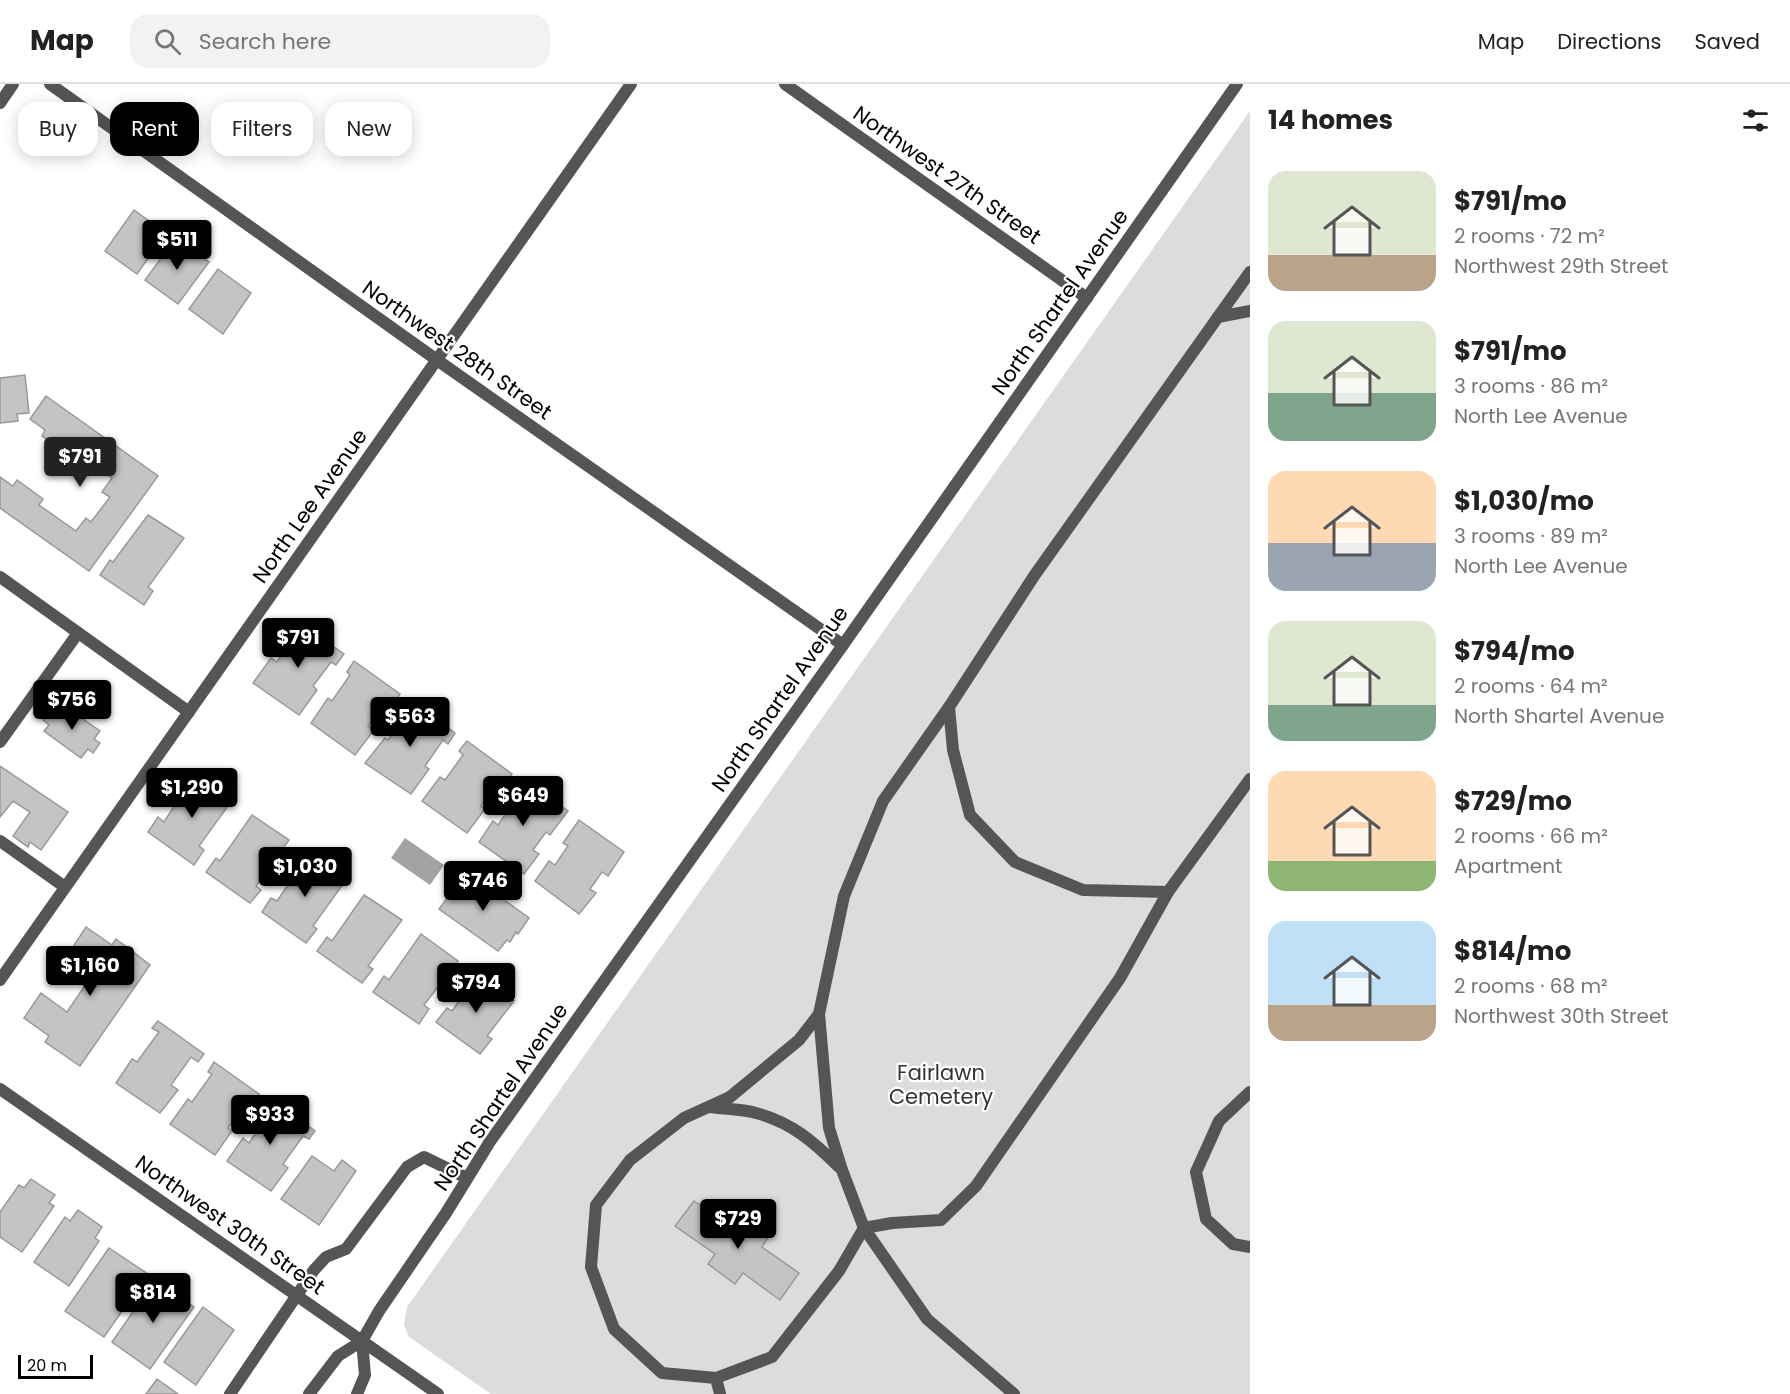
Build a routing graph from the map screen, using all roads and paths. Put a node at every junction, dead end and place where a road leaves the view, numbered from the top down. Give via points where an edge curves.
1 (14, 84) edge
2 (50, 84) edge
3 (631, 84) edge
4 (785, 84) edge
5 (1237, 84) edge
6 (0, 103) edge
7 (1250, 272) edge
8 (1087, 298) junction
9 (1250, 311) edge
10 (1218, 317) junction
11 (436, 360) junction
12 (0, 577) edge
13 (78, 633) junction
14 (843, 645) junction
15 (949, 707) junction
16 (189, 712) junction
17 (0, 742) edge
18 (1250, 779) edge
19 (0, 841) edge
20 (65, 887) junction
21 (1168, 892) junction
22 (0, 980) edge
23 (819, 1014) junction
24 (0, 1089) edge
25 (1250, 1092) edge
26 (708, 1107) junction
27 (842, 1170) junction
28 (467, 1178) junction
29 (864, 1228) junction
30 (1250, 1247) edge
31 (298, 1296) junction
32 (362, 1341) junction
33 (716, 1378) junction
34 (230, 1394) edge
35 (309, 1394) edge
36 (357, 1394) edge
37 (438, 1394) edge
38 (720, 1394) edge
39 (1014, 1394) edge

1 - 6 street
2 - 11 street, Northwest 28th Street
3 - 11 street, North Lee Avenue
4 - 8 street, Northwest 27th Street
5 - 8 street, North Shartel Avenue
7 - 10 street
8 - 14 street, North Shartel Avenue
9 - 10 street
10 - 15 street via 1034,576
11 - 14 street, Northwest 28th Street
11 - 16 street, North Lee Avenue
12 - 13 street
13 - 16 street
13 - 17 street
14 - 28 street, North Shartel Avenue
15 - 21 street via 953,750 970,815 1015,862 1083,890
15 - 23 street via 883,801 844,896
16 - 20 street, North Lee Avenue
18 - 21 street
19 - 20 street
20 - 22 street, North Lee Avenue
21 - 29 street via 1120,978 976,1186 941,1220
23 - 26 street via 799,1041 730,1097
23 - 27 street via 829,1128
24 - 31 street, Northwest 30th Street
25 - 30 street via 1219,1121 1196,1172 1206,1219 1233,1244
26 - 27 street via 755,1113 791,1126 815,1142
26 - 33 street via 684,1118 630,1160 596,1205 591,1266 614,1329 662,1373
27 - 29 street
28 - 31 street via 424,1157 407,1167 346,1249 326,1257
28 - 32 street, North Shartel Avenue
29 - 33 street via 839,1271 772,1357
29 - 39 street via 927,1320
31 - 32 street, Northwest 30th Street
31 - 34 street
32 - 35 street, North Shartel Avenue via 338,1356
32 - 36 street via 365,1375
32 - 37 street, Northwest 30th Street
33 - 38 street

